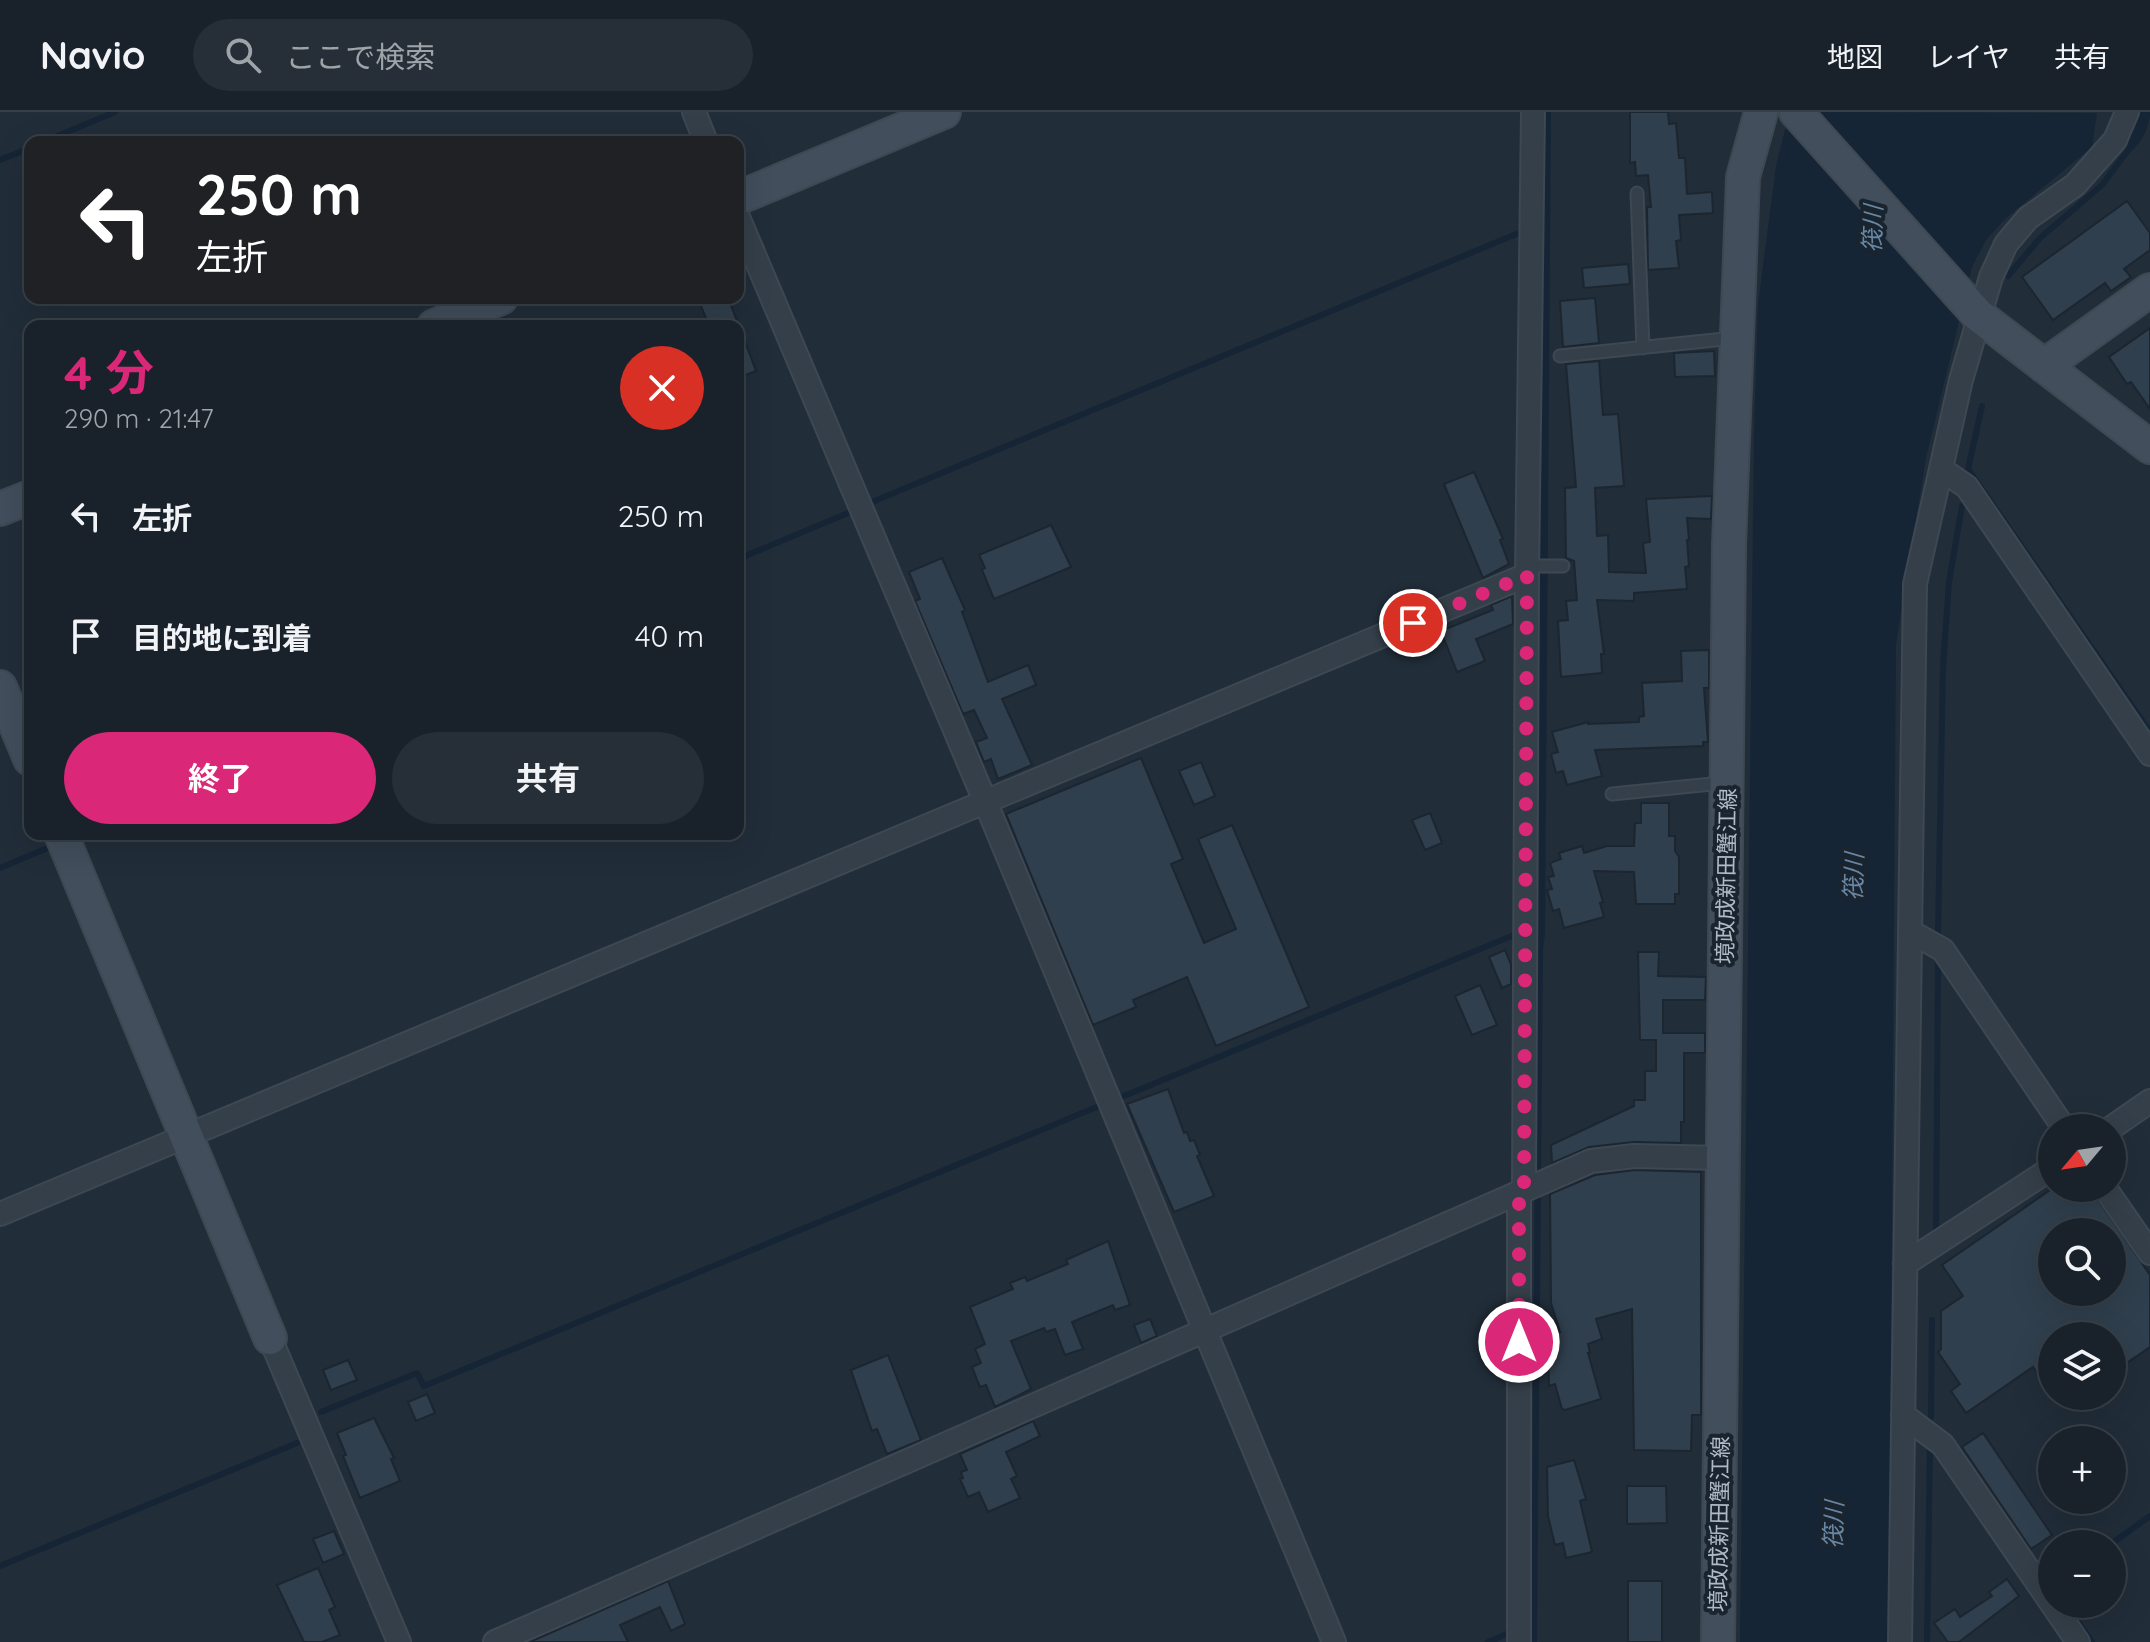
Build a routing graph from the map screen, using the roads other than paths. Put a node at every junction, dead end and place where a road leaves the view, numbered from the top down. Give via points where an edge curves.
1 (694, 112) edge
2 (944, 112) edge
3 (1533, 112) edge
4 (1761, 112) edge
5 (1796, 112) edge
6 (2127, 112) edge
7 (704, 136) edge
8 (1637, 193) dead end
9 (744, 195) edge
10 (744, 231) edge
11 (2150, 290) edge
12 (487, 304) edge
13 (1978, 315) junction
14 (448, 320) edge
15 (1737, 338) junction
16 (1643, 348) junction
17 (1560, 356) dead end
18 (2044, 366) junction
19 (2150, 447) edge
20 (1941, 469) junction
21 (24, 499) edge
22 (0, 509) edge
23 (1557, 566) dead end
24 (1530, 569) junction
25 (0, 687) edge
26 (24, 745) edge
27 (2150, 754) edge
28 (1727, 783) junction
29 (1612, 794) dead end
30 (985, 801) junction
31 (63, 840) edge
32 (1911, 932) junction
33 (2150, 1101) edge
34 (2054, 1114) edge
35 (2126, 1118) edge
36 (186, 1136) junction
37 (1723, 1158) junction
38 (2038, 1177) edge
39 (1529, 1188) junction
40 (2115, 1202) edge
41 (0, 1214) edge
42 (2150, 1253) edge
43 (1905, 1264) junction
44 (1203, 1330) junction
45 (270, 1338) joint
46 (1903, 1415) junction
47 (399, 1642) edge
48 (495, 1642) edge
49 (1334, 1642) edge
50 (1519, 1642) edge
51 (1718, 1642) edge
52 (1900, 1642) edge
53 (2078, 1642) edge

1 - 7 street
2 - 9 main road
3 - 24 street
4 - 15 main road, 境政成新田蟹江線 via 1743,177
5 - 13 main road
6 - 13 street via 2115,140 2092,169 2028,218 2006,244
8 - 16 lane
10 - 30 street
11 - 18 main road
12 - 14 main road
13 - 18 main road
13 - 20 street
15 - 16 lane
15 - 28 main road, 境政成新田蟹江線
16 - 17 lane
18 - 19 main road
20 - 27 street via 1967,487
20 - 32 street via 1915,584
21 - 22 main road
23 - 24 lane
24 - 30 street
24 - 39 street
25 - 26 main road
28 - 29 lane
28 - 37 main road, 境政成新田蟹江線
30 - 36 street
30 - 44 street
31 - 36 main road
32 - 34 street via 1943,950
32 - 43 street
33 - 35 street
36 - 41 street
36 - 45 main road
37 - 39 street via 1634,1156 1591,1161
37 - 51 main road, 境政成新田蟹江線
38 - 43 street
39 - 44 street
39 - 50 street
40 - 42 street
43 - 46 street
44 - 48 street
44 - 49 street
45 - 47 street
46 - 52 street
46 - 53 street via 1943,1445

